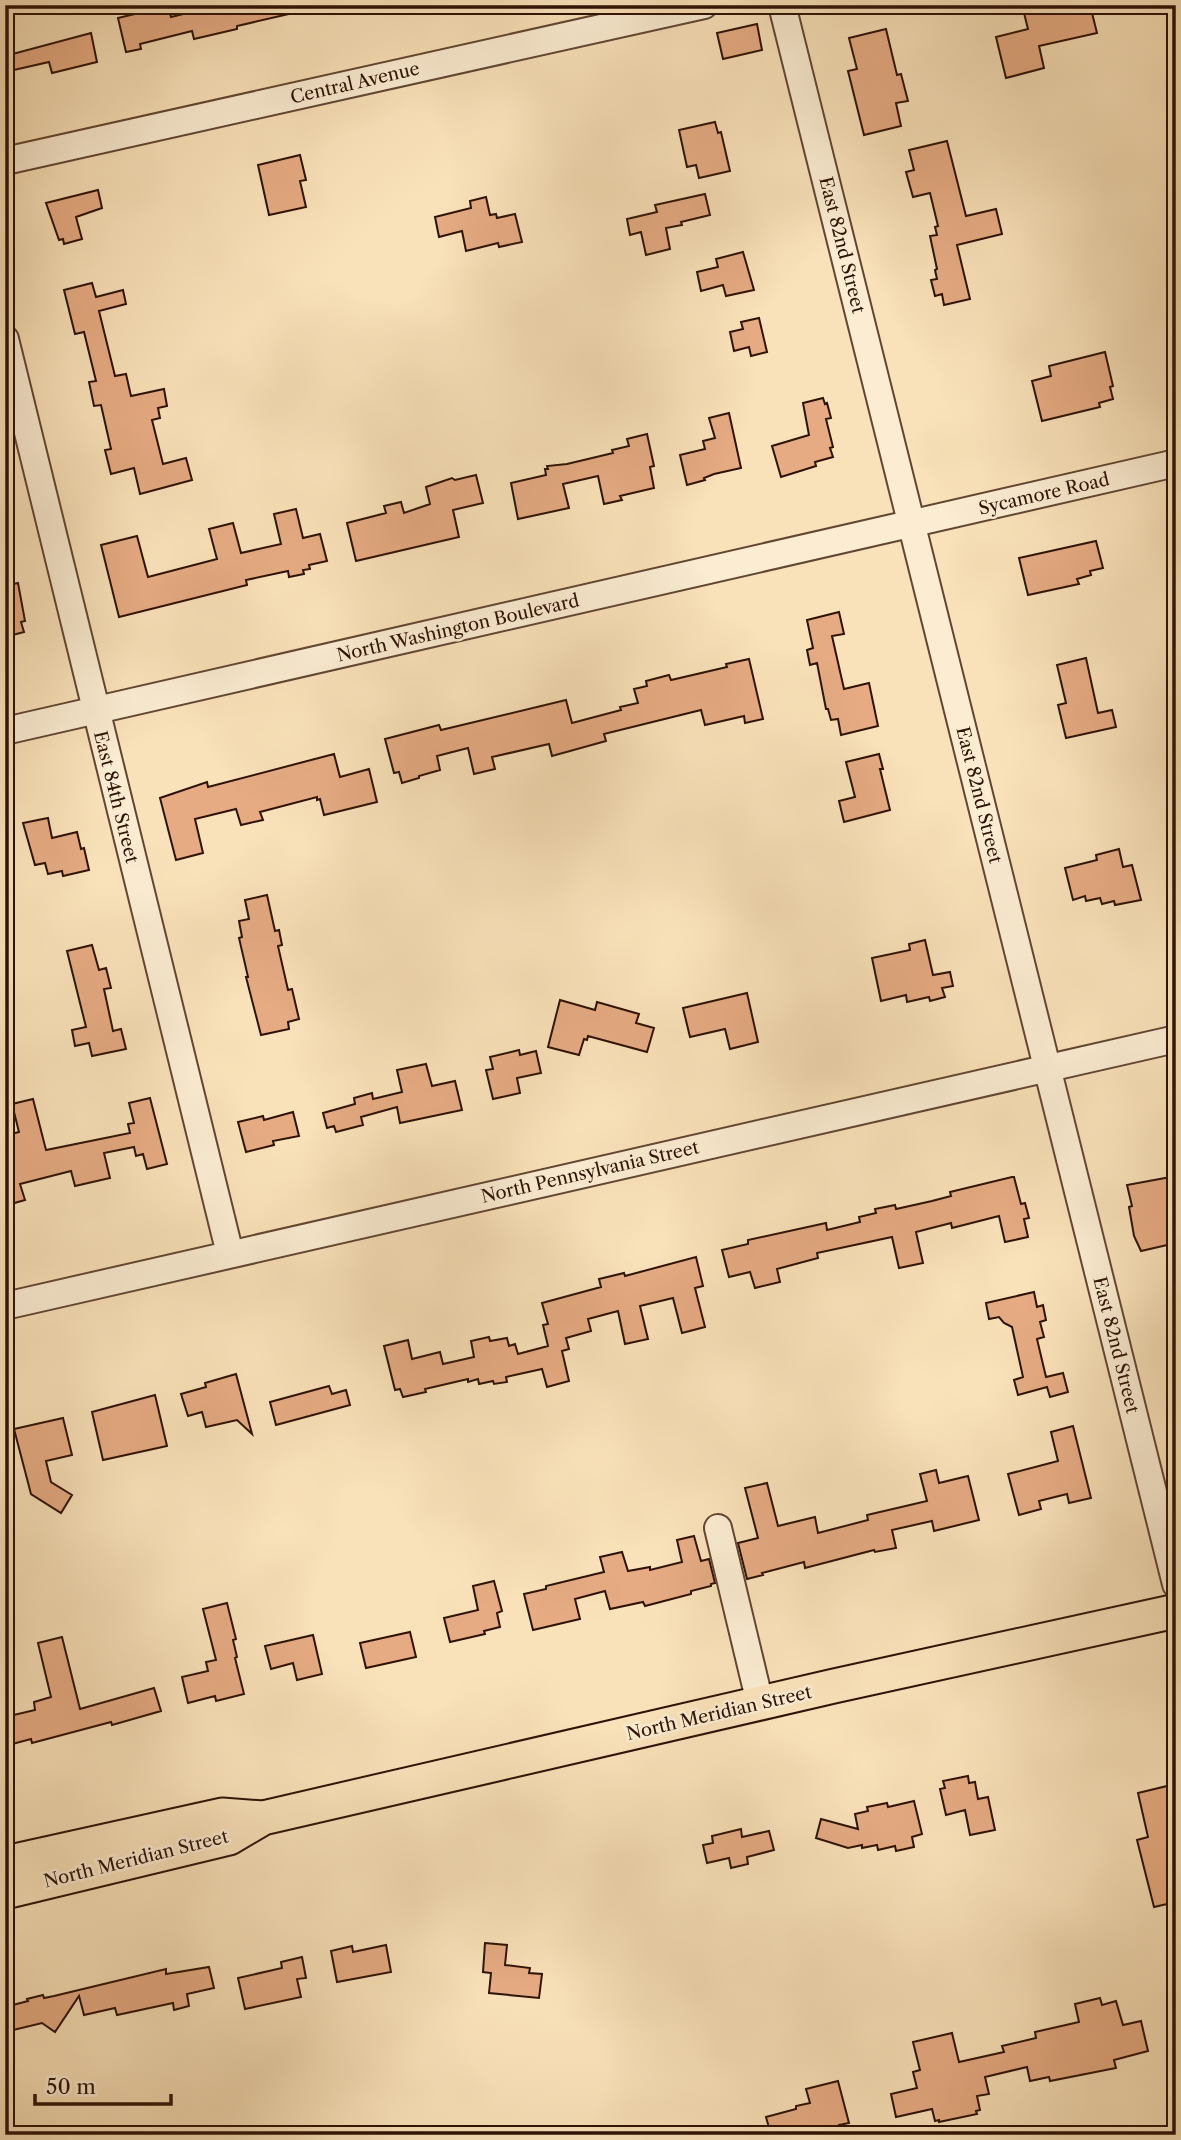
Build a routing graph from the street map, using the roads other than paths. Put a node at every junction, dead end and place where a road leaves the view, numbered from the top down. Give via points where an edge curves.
1 (704, 5) edge
2 (782, 5) edge
3 (5, 161) edge
4 (5, 339) edge
5 (1176, 463) edge
6 (911, 525) junction
7 (95, 710) junction
8 (5, 731) edge
9 (1176, 1039) edge
10 (1047, 1069) junction
11 (230, 1254) junction
12 (5, 1306) edge
13 (718, 1528) dead end
14 (1176, 1584) edge
15 (1176, 1611) edge
16 (760, 1703) junction
17 (263, 1818) junction
18 (5, 1863) edge
19 (5, 1892) edge

1 - 3 street, Central Avenue
2 - 6 street, East 82nd Street
4 - 7 street, East 84th Street
5 - 6 street, Sycamore Road
6 - 7 street, North Washington Boulevard
6 - 10 street, East 82nd Street
7 - 8 street, North Washington Boulevard
7 - 11 street, East 84th Street
9 - 10 street, North Pennsylvania Street
10 - 11 street, North Pennsylvania Street
10 - 14 street, East 82nd Street
11 - 12 street, North Pennsylvania Street
13 - 16 street
15 - 16 main road, North Meridian Street
16 - 17 main road, North Meridian Street
17 - 18 main road, North Meridian Street via 222,1815
17 - 19 main road, North Meridian Street via 229,1838

